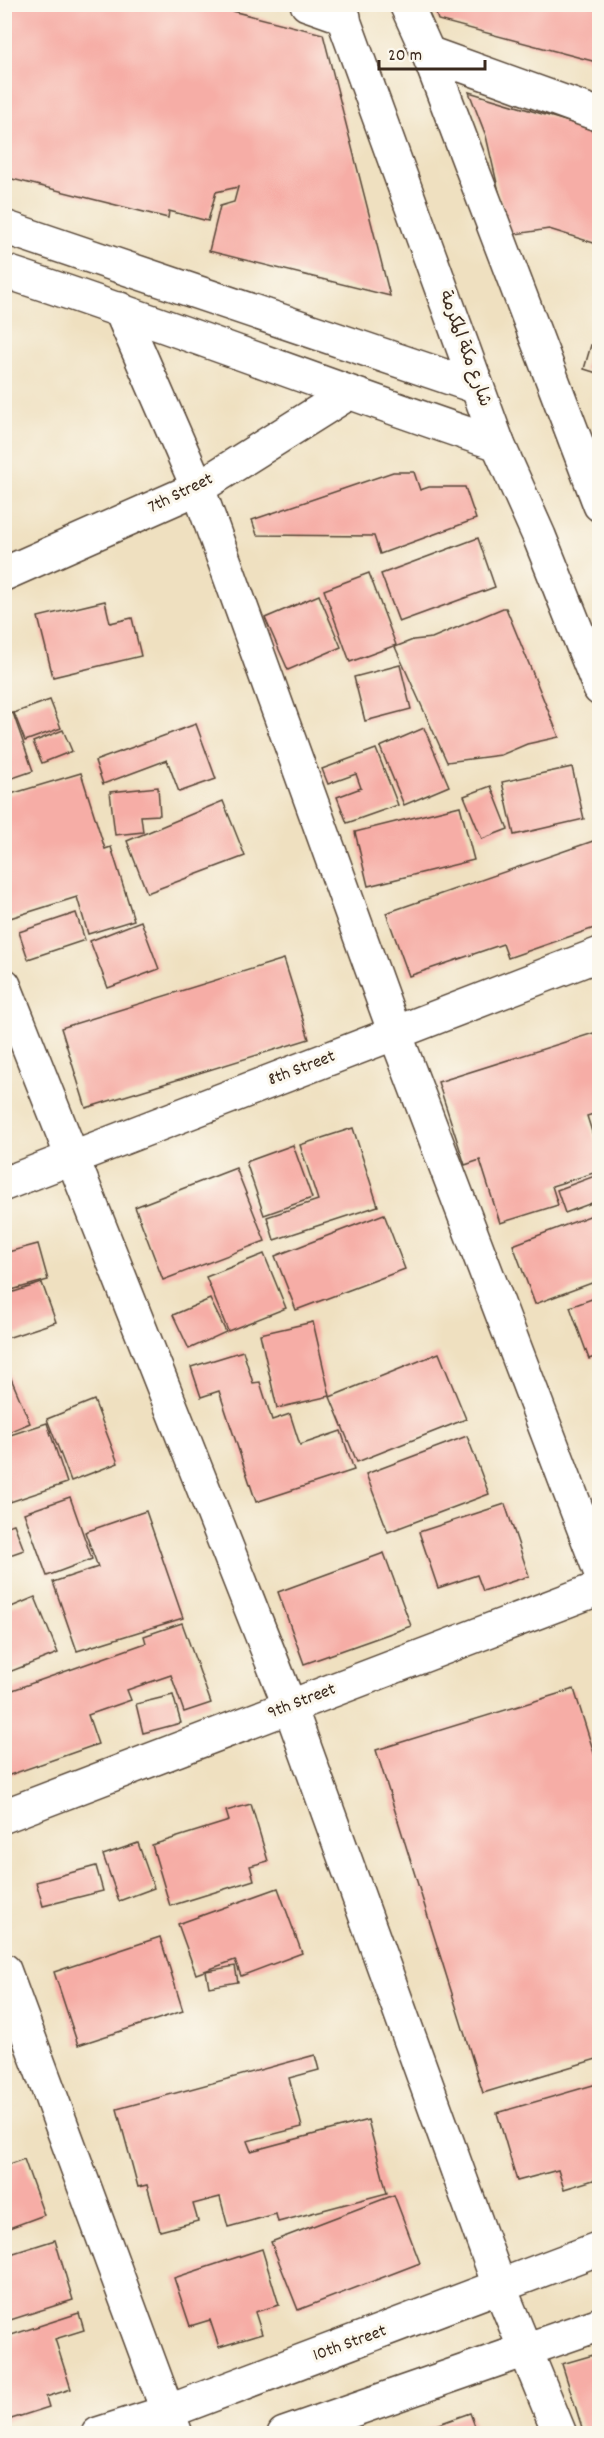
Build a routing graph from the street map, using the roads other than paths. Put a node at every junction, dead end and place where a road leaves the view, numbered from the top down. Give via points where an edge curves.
1 (307, 4) edge
2 (406, 4) edge
3 (341, 10) edge
4 (428, 53) junction
5 (600, 115) edge
6 (4, 227) edge
7 (4, 271) edge
8 (120, 309) junction
9 (477, 387) junction
10 (347, 394) junction
11 (585, 437) edge
12 (498, 444) junction
13 (198, 488) junction
14 (600, 505) edge
15 (4, 574) edge
16 (600, 689) edge
17 (600, 954) edge
18 (4, 985) edge
19 (395, 1033) junction
20 (71, 1159) junction
21 (4, 1185) edge
22 (600, 1570) edge
23 (600, 1588) edge
24 (290, 1707) junction
25 (4, 1816) edge
26 (4, 1970) edge
27 (600, 2248) edge
28 (500, 2288) junction
29 (600, 2324) edge
30 (525, 2350) junction
31 (171, 2423) edge
32 (98, 2433) edge
33 (284, 2433) edge
34 (560, 2433) edge

1 - 3 street
2 - 4 street
3 - 9 street, شارع مكة المكرمة
4 - 5 street
4 - 11 street
6 - 9 street
7 - 8 street
8 - 10 street
8 - 13 street
9 - 12 street, شارع مكة المكرمة
10 - 12 street
10 - 13 street, 7th Street
11 - 14 street
12 - 16 street, شارع مكة المكرمة
13 - 15 street, 7th Street
13 - 19 street
17 - 19 street, 8th Street
18 - 20 street
19 - 20 street, 8th Street
19 - 22 street
20 - 21 street, 8th Street
20 - 24 street
23 - 24 street, 9th Street
24 - 25 street, 9th Street
24 - 28 street
26 - 31 street
27 - 28 street, 10th Street
28 - 30 street
28 - 31 street, 10th Street
29 - 30 street
30 - 33 street
30 - 34 street
31 - 32 street, 10th Street

